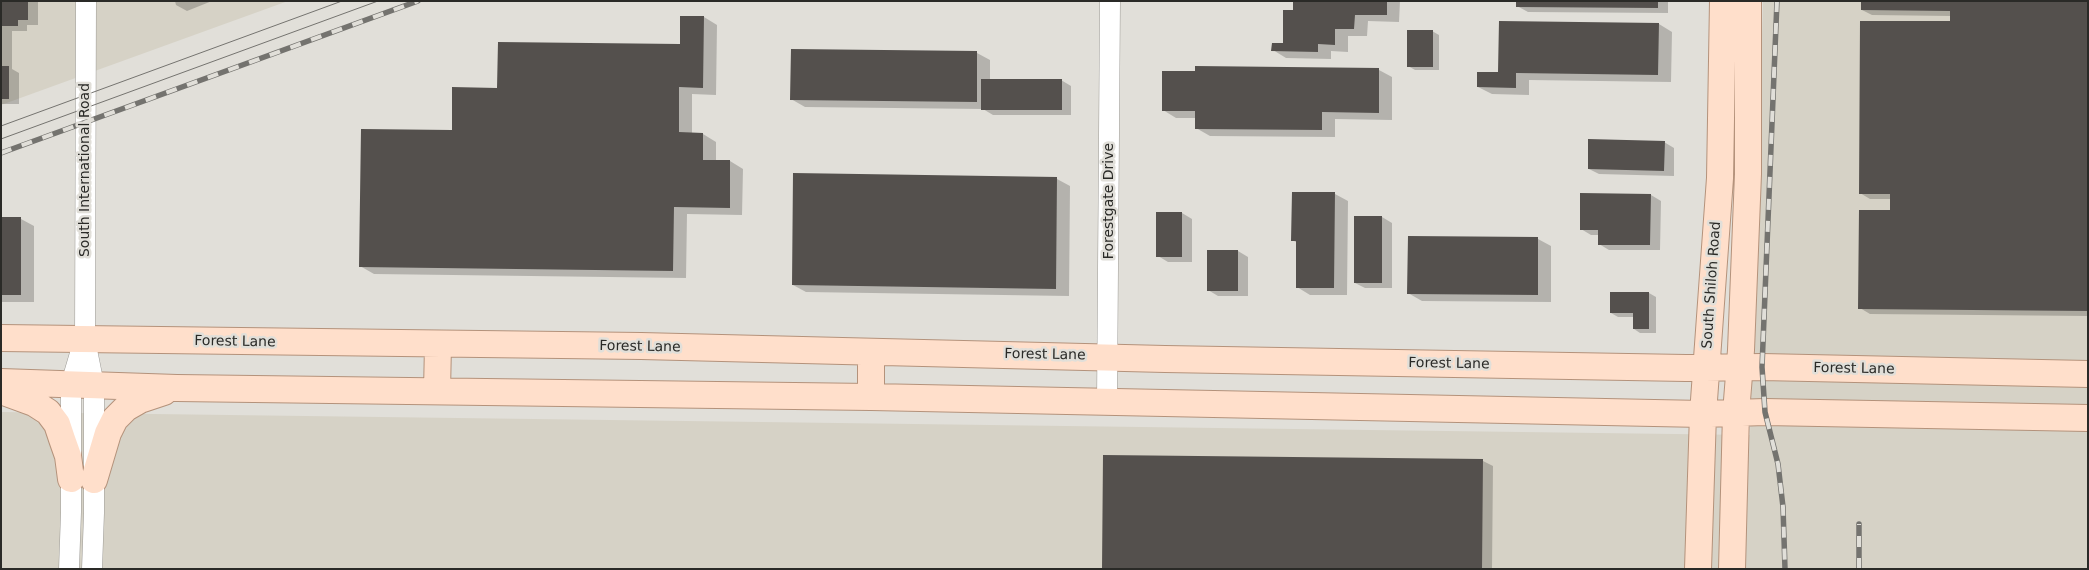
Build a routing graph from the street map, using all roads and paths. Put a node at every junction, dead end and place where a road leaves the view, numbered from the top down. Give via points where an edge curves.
1 (86, 1) edge
2 (1110, 1) edge
3 (1723, 1) edge
4 (1748, 1) edge
5 (1, 338) edge
6 (85, 340) junction
7 (438, 345) junction
8 (871, 353) junction
9 (1108, 356) junction
10 (1740, 367) junction
11 (1706, 368) junction
12 (2088, 374) edge
13 (1, 382) edge
14 (83, 384) junction
15 (177, 388) junction
16 (1, 391) edge
17 (437, 391) junction
18 (871, 397) junction
19 (1107, 401) junction
20 (1736, 413) junction
21 (1703, 414) junction
22 (2088, 418) edge
23 (83, 480) junction
24 (69, 569) edge
25 (92, 569) edge
26 (1698, 569) edge
27 (1732, 569) edge

1 - 6 street, South International Road
2 - 9 street, Forestgate Drive
3 - 11 main road, South Shiloh Road via 1720,178
4 - 10 main road via 1748,174
5 - 6 main road, Forest Lane
6 - 7 main road, Forest Lane
6 - 14 street, South International Road
7 - 8 main road, Forest Lane via 641,346
7 - 17 main road
8 - 9 main road, Forest Lane
8 - 18 main road
9 - 11 main road, Forest Lane
9 - 19 street, Forestgate Drive
10 - 11 main road, Forest Lane
10 - 12 main road, Forest Lane
10 - 20 main road
11 - 21 main road, South Shiloh Road
13 - 14 main road
14 - 15 main road
14 - 23 street, South International Road
15 - 17 main road
15 - 23 main road via 126,408 116,419
16 - 23 main road via 34,402 48,412 57,424
17 - 18 main road
18 - 19 main road
19 - 21 main road
20 - 21 main road
20 - 22 main road
20 - 27 main road
21 - 26 main road, South Shiloh Road
23 - 24 street, South International Road
23 - 25 street, South International Road

